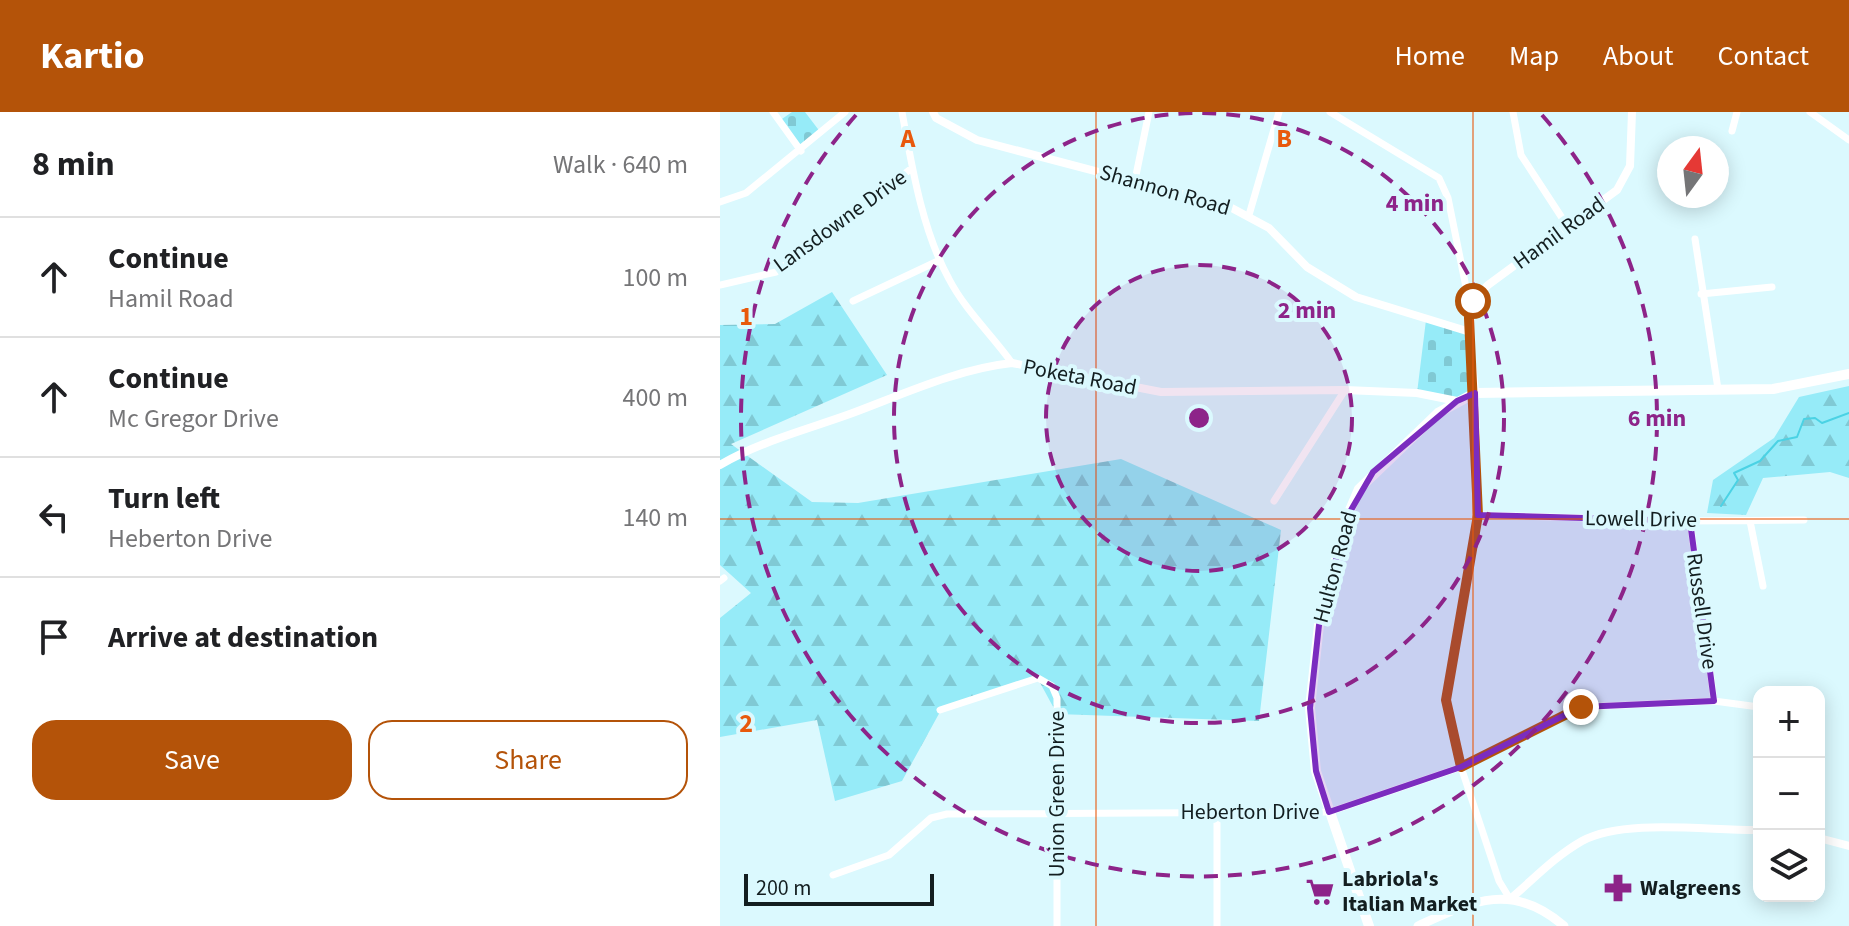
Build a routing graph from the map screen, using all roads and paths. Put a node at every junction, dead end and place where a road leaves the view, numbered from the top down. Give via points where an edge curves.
1 (773, 112) edge
2 (845, 112) edge
3 (902, 112) edge
4 (933, 112) edge
5 (1149, 112) edge
6 (1279, 112) edge
7 (1330, 112) edge
8 (1513, 112) edge
9 (1632, 112) edge
10 (1737, 112) edge
11 (1810, 112) edge
12 (1732, 131) dead end
13 (1849, 140) edge
14 (801, 151) junction
15 (912, 168) junction
16 (1135, 180) junction
17 (720, 202) edge
18 (1249, 215) junction
19 (1568, 227) junction
20 (1695, 239) dead end
21 (940, 260) junction
22 (720, 285) edge
23 (1772, 287) dead end
24 (1701, 294) junction
25 (853, 301) dead end
26 (1470, 307) junction
27 (1470, 332) junction
28 (1012, 363) junction
29 (1849, 374) edge
30 (1718, 389) junction
31 (1345, 390) junction
32 (1475, 393) junction
33 (1457, 401) junction
34 (720, 465) edge
35 (1274, 501) dead end
36 (1478, 515) junction
37 (1804, 520) dead end
38 (1690, 521) junction
39 (1750, 521) junction
40 (1763, 586) dead end
41 (1714, 701) junction
42 (1753, 706) edge
43 (940, 710) dead end
44 (1461, 767) junction
45 (1058, 812) junction
46 (1329, 812) junction
47 (1217, 813) junction
48 (1753, 830) edge
49 (1825, 840) edge
50 (1849, 846) edge
51 (833, 875) dead end
52 (1510, 899) junction
53 (1057, 926) edge
54 (1217, 926) edge
55 (1369, 926) edge
56 (1418, 926) edge
57 (1564, 926) edge

1 - 14 street
2 - 14 street
3 - 15 street
4 - 16 street, Shannon Road via 977,140
5 - 16 street
6 - 18 street
7 - 26 street via 1439,178 1448,198
8 - 19 street via 1521,155
9 - 19 street, Hamil Road via 1626,179
10 - 12 street
11 - 13 street
14 - 17 street via 746,193
15 - 21 street
15 - 22 street, Lansdowne Drive via 776,272
16 - 18 street, Shannon Road
18 - 27 street, Shannon Road via 1307,267 1356,297
19 - 26 street, Hamil Road via 1488,285
20 - 24 street
21 - 25 street
21 - 28 street via 965,305
23 - 24 street
24 - 30 street
26 - 27 street
27 - 32 street
28 - 31 street, Poketa Road via 1161,392
28 - 34 street, Poketa Road via 894,398
29 - 30 main road, Hulton Road via 1773,389
30 - 32 main road, Hulton Road
31 - 33 street, Poketa Road via 1417,393
31 - 35 street
32 - 33 main road, Hulton Road
32 - 36 street
33 - 46 main road, Hulton Road via 1373,472 1347,517 1319,625 1310,708 1316,771
36 - 38 street, Lowell Drive
36 - 44 street via 1446,700
37 - 39 street, Lowell Drive
38 - 39 street, Lowell Drive
38 - 41 street, Russell Drive
39 - 40 street
41 - 42 street, Heberton Drive
41 - 44 street, Heberton Drive via 1581,707
43 - 45 street, Union Green Drive via 1022,682 1046,681 1057,698
44 - 46 street, Heberton Drive
44 - 52 street via 1499,881
45 - 47 street, Heberton Drive
45 - 51 street, Heberton Drive via 931,818 889,855
45 - 53 street, Union Green Drive
46 - 47 street, Heberton Drive
46 - 55 main road, Hulton Road
47 - 54 street
48 - 52 street via 1627,829 1585,839 1554,858
49 - 50 street
52 - 56 main road via 1475,902
52 - 57 main road via 1546,912

